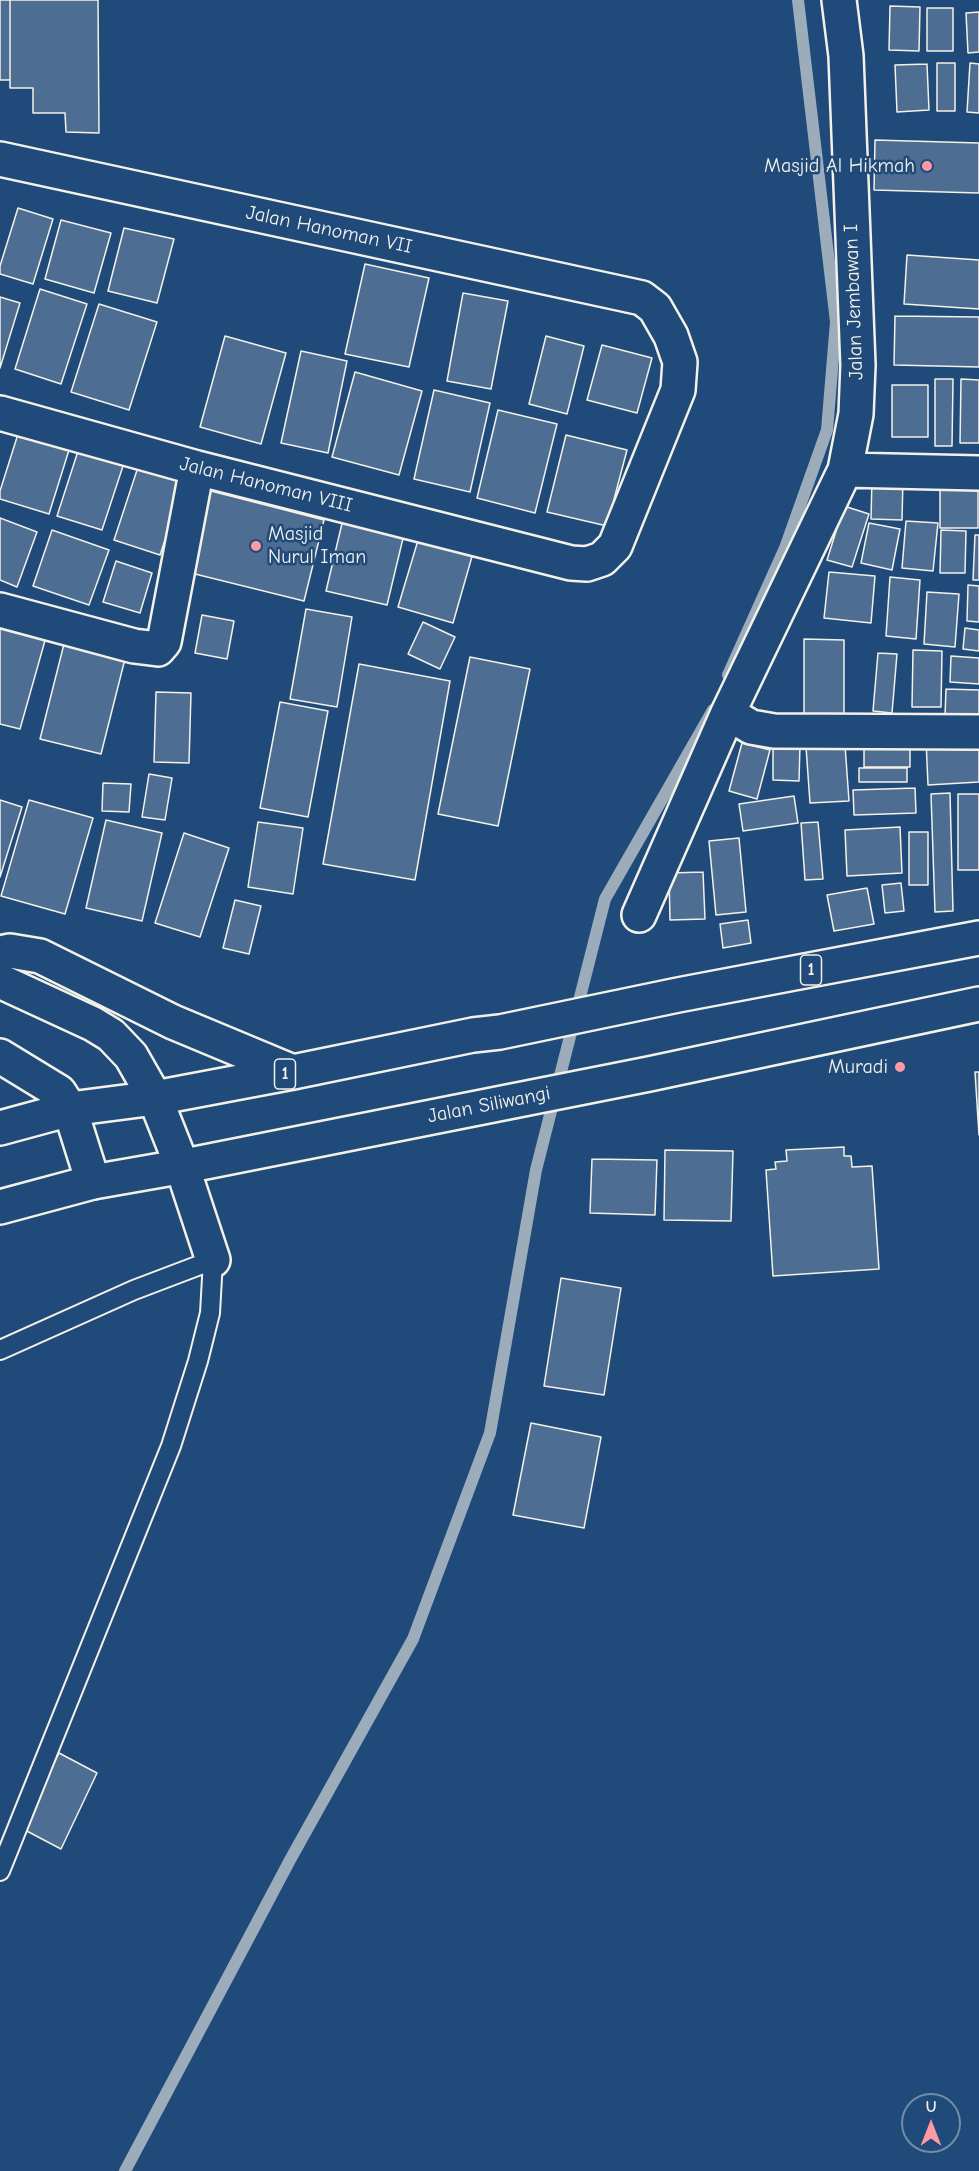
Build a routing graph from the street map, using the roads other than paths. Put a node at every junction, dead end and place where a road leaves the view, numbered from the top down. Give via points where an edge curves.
1 (839, 0) edge
2 (0, 159) edge
3 (0, 413) edge
4 (197, 468) junction
5 (845, 470) junction
6 (979, 473) edge
7 (602, 559) joint
8 (0, 610) edge
9 (728, 713) junction
10 (979, 732) edge
11 (639, 915) dead end
12 (979, 938) edge
13 (0, 953) edge
14 (0, 981) edge
15 (979, 1004) edge
16 (0, 1056) edge
17 (293, 1072) junction
18 (156, 1098) junction
19 (70, 1109) junction
20 (0, 1128) edge
21 (182, 1166) junction
22 (93, 1182) junction
23 (0, 1207) edge
24 (213, 1260) junction
25 (0, 1350) edge
26 (0, 1871) edge

1 - 5 main road, Jalan Jembawan I via 846,56 858,365 856,414
2 - 7 main road, Jalan Hanoman VII via 642,298 656,308 671,336 680,362 678,390 615,546
3 - 4 main road, Jalan Hanoman VIII
4 - 7 main road, Jalan Hanoman VIII via 571,563 588,564
4 - 8 main road via 164,642 158,649
5 - 6 main road
5 - 9 main road, Jalan Jembawan I
9 - 10 main road via 752,727 774,730
9 - 11 main road, Jalan Jembawan I
12 - 17 main road, 1
13 - 17 main road via 40,956 173,1022
14 - 18 main road via 111,1035 131,1056
15 - 21 main road, Jalan Siliwangi
16 - 19 main road via 59,1092
17 - 18 main road, 1
18 - 19 main road, 1
18 - 21 main road
19 - 20 main road, 1
19 - 22 main road
21 - 22 main road, Jalan Siliwangi
21 - 24 main road
22 - 23 main road, Jalan Siliwangi
24 - 25 lane via 134,1290
24 - 26 lane via 210,1313 171,1446

